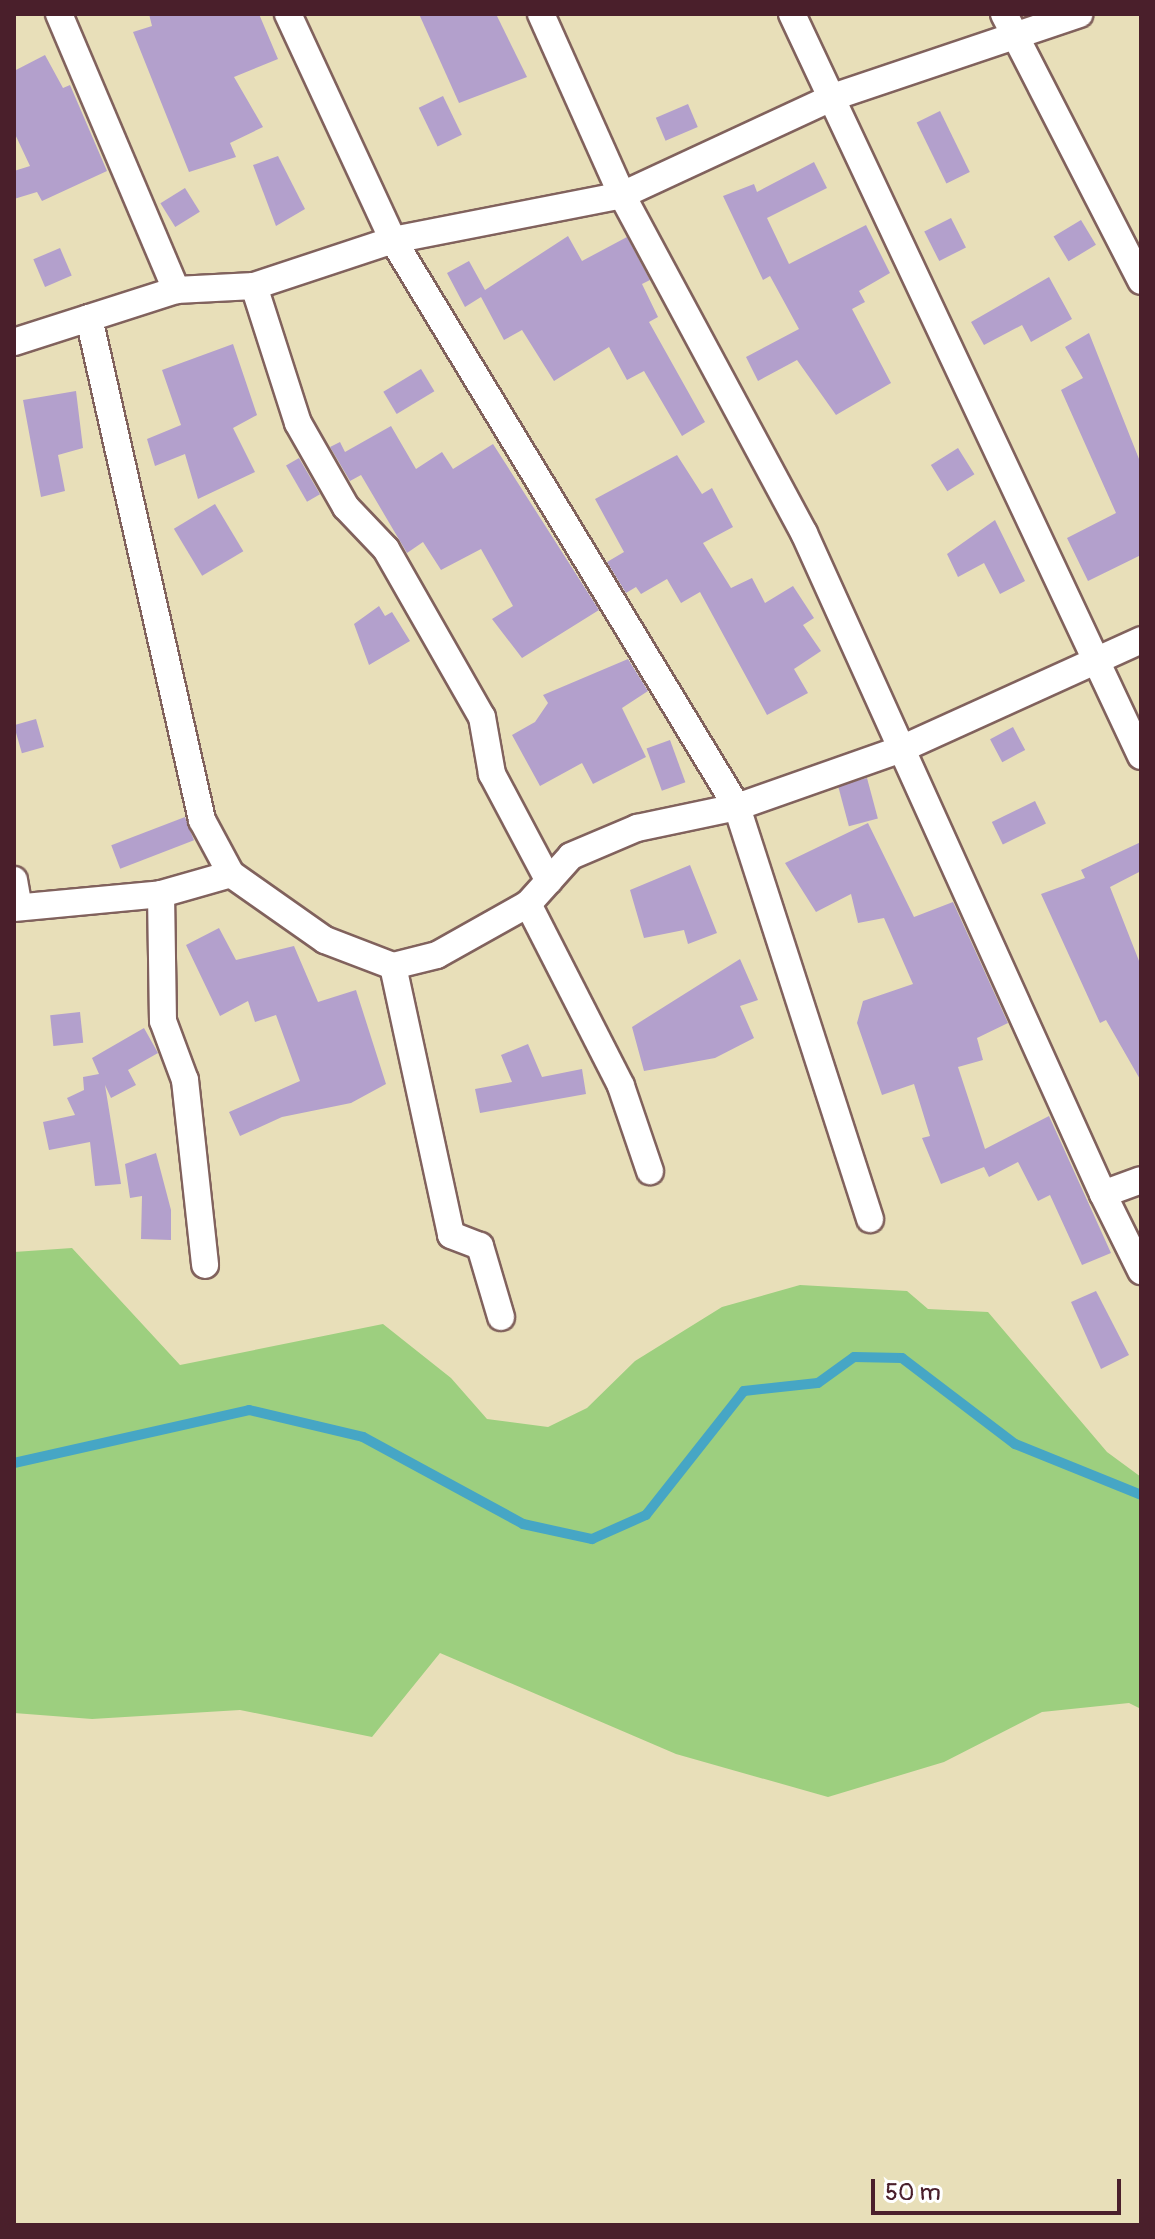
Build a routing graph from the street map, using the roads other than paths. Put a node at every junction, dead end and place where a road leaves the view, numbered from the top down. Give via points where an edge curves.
1 (59, 14) edge
2 (288, 14) edge
3 (541, 14) edge
4 (792, 14) edge
5 (1079, 14) edge
6 (1010, 24) edge
7 (833, 97) junction
8 (622, 195) junction
9 (393, 240) junction
10 (1141, 281) edge
11 (254, 286) junction
12 (176, 290) junction
13 (89, 318) junction
14 (14, 342) edge
15 (1141, 640) edge
16 (1094, 657) junction
17 (899, 750) junction
18 (1141, 756) edge
19 (737, 807) junction
20 (231, 874) junction
21 (14, 880) edge
22 (549, 881) junction
23 (161, 894) junction
24 (528, 904) junction
25 (16, 908) edge
26 (393, 966) junction
27 (650, 1171) dead end
28 (1141, 1180) edge
29 (1103, 1194) junction
30 (870, 1219) dead end
31 (205, 1265) dead end
32 (1141, 1271) edge
33 (501, 1317) dead end

1 - 12 street
2 - 9 street
3 - 8 street
4 - 7 street
5 - 6 street
6 - 7 street
6 - 10 street
7 - 8 street
7 - 16 street
8 - 9 street
8 - 17 street via 804,533
9 - 11 street
9 - 19 street
11 - 12 street
11 - 22 street via 298,423 346,507 386,549 482,717 497,787
12 - 13 street
13 - 14 street
13 - 20 street via 202,820
15 - 16 street
16 - 17 street
16 - 18 street
17 - 19 street
17 - 29 street
19 - 22 street via 637,828 571,856
19 - 30 street
20 - 23 street
20 - 26 street via 325,940
21 - 25 street
22 - 24 street
23 - 25 street
23 - 31 street via 163,1021 185,1080
24 - 26 street via 437,955
24 - 27 street via 621,1086
26 - 33 street via 451,1235 480,1246
28 - 29 street
29 - 32 street

